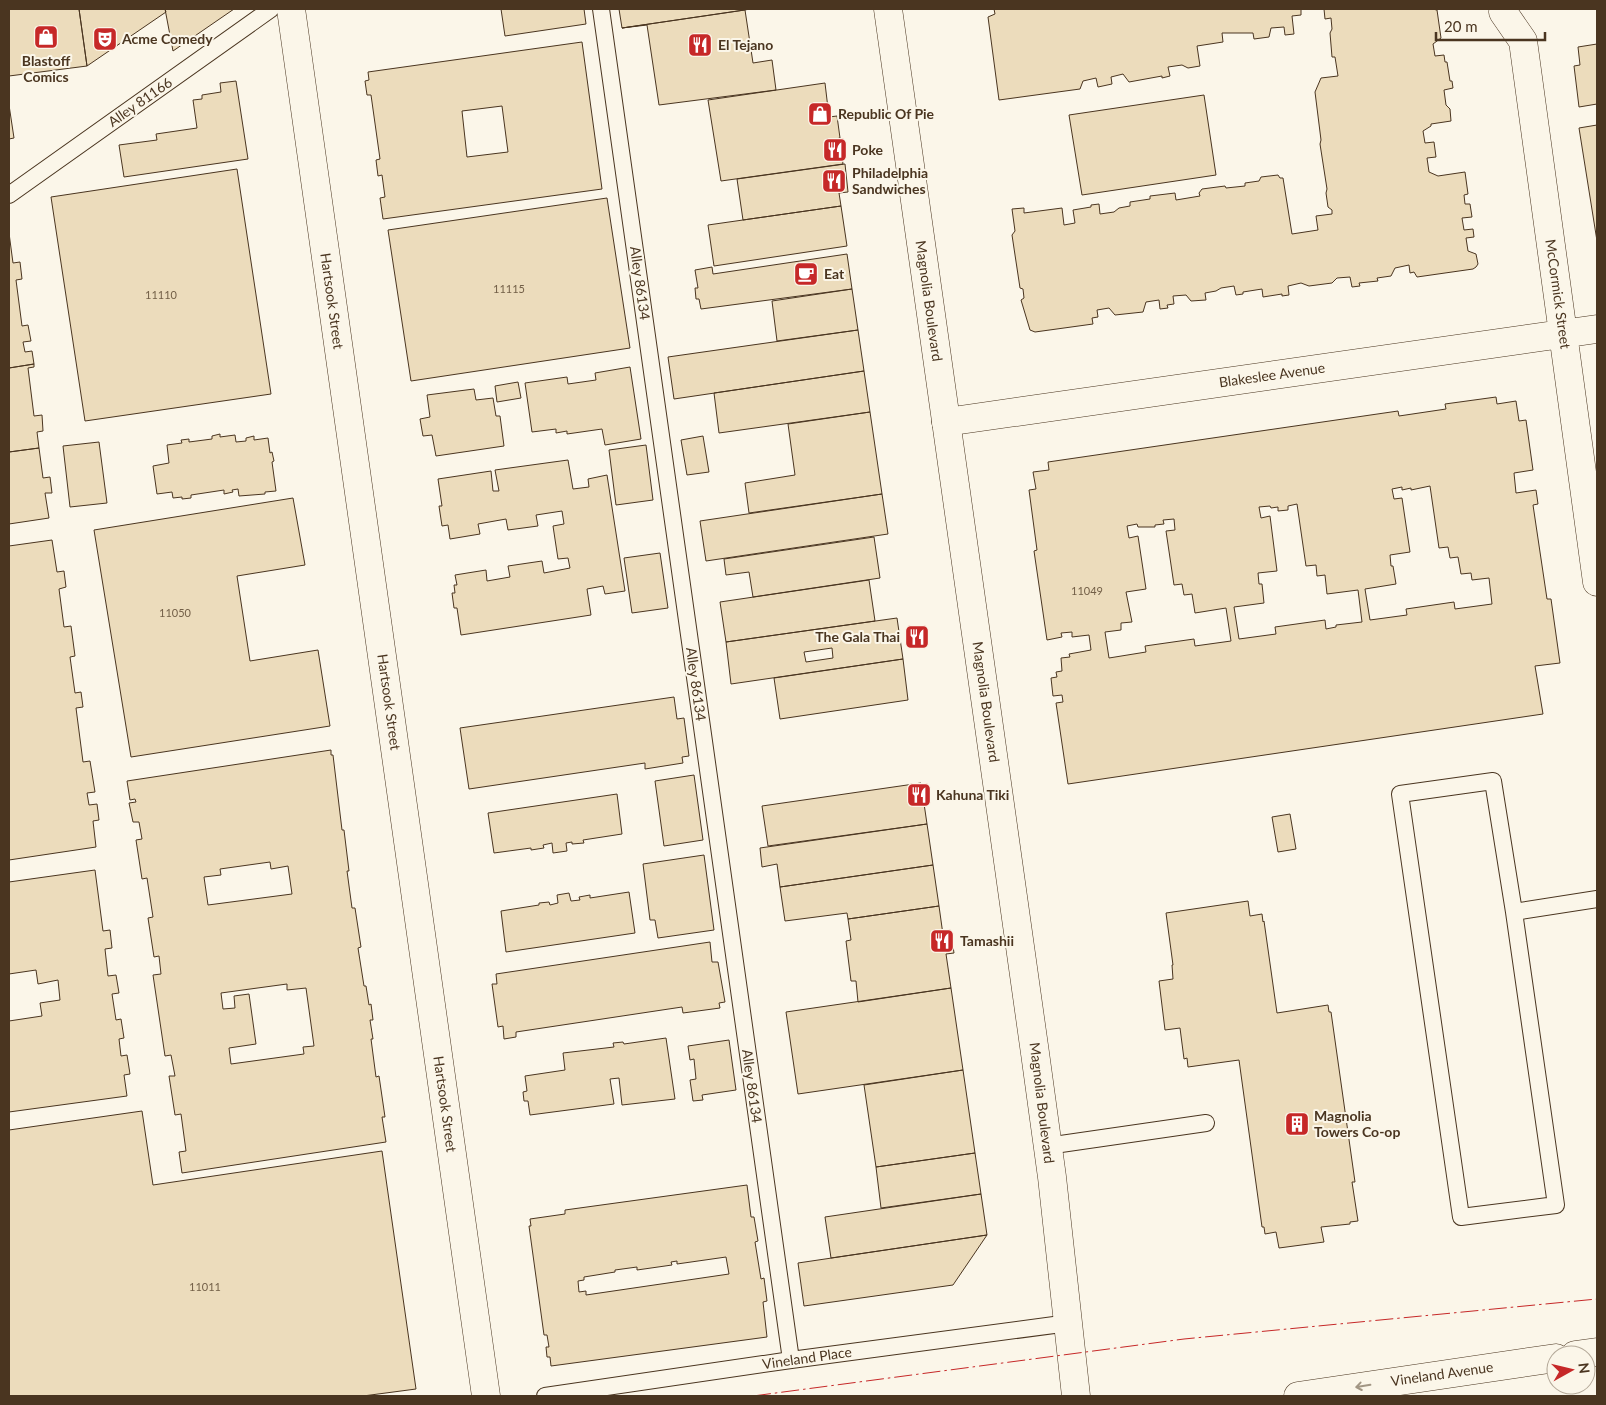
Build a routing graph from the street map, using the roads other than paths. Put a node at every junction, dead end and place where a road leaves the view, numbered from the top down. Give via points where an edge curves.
1 (272, 9) edge
2 (291, 9) edge
3 (601, 9) edge
4 (888, 9) edge
5 (1502, 10) edge
6 (9, 195) edge
7 (1597, 329) edge
8 (1564, 333) junction
9 (946, 422) junction
10 (1597, 582) edge
11 (1597, 898) edge
12 (1514, 912) junction
13 (1206, 1123) dead end
14 (1047, 1146) junction
15 (1068, 1323) junction
16 (1546, 1359) edge
17 (791, 1360) junction
18 (486, 1396) edge
19 (545, 1396) edge
20 (1076, 1396) edge
21 (1298, 1396) edge

1 - 6 lane, Alley 81166
2 - 18 street, Hartsook Street
3 - 17 lane, Alley 86134
4 - 9 street, Magnolia Boulevard
5 - 8 street, McCormick Street via 1523,42
7 - 8 street, Blakeslee Avenue
8 - 9 street, Blakeslee Avenue
8 - 10 street, McCormick Street
9 - 14 street, Magnolia Boulevard
11 - 12 lane
12 - 12 lane via 1556,1205 1461,1217 1400,794 1493,781
13 - 14 lane
14 - 15 street, Magnolia Boulevard
15 - 17 lane, Vineland Place
15 - 20 street, Magnolia Boulevard
16 -> 21 street, Vineland Avenue
17 - 19 lane, Vineland Place

